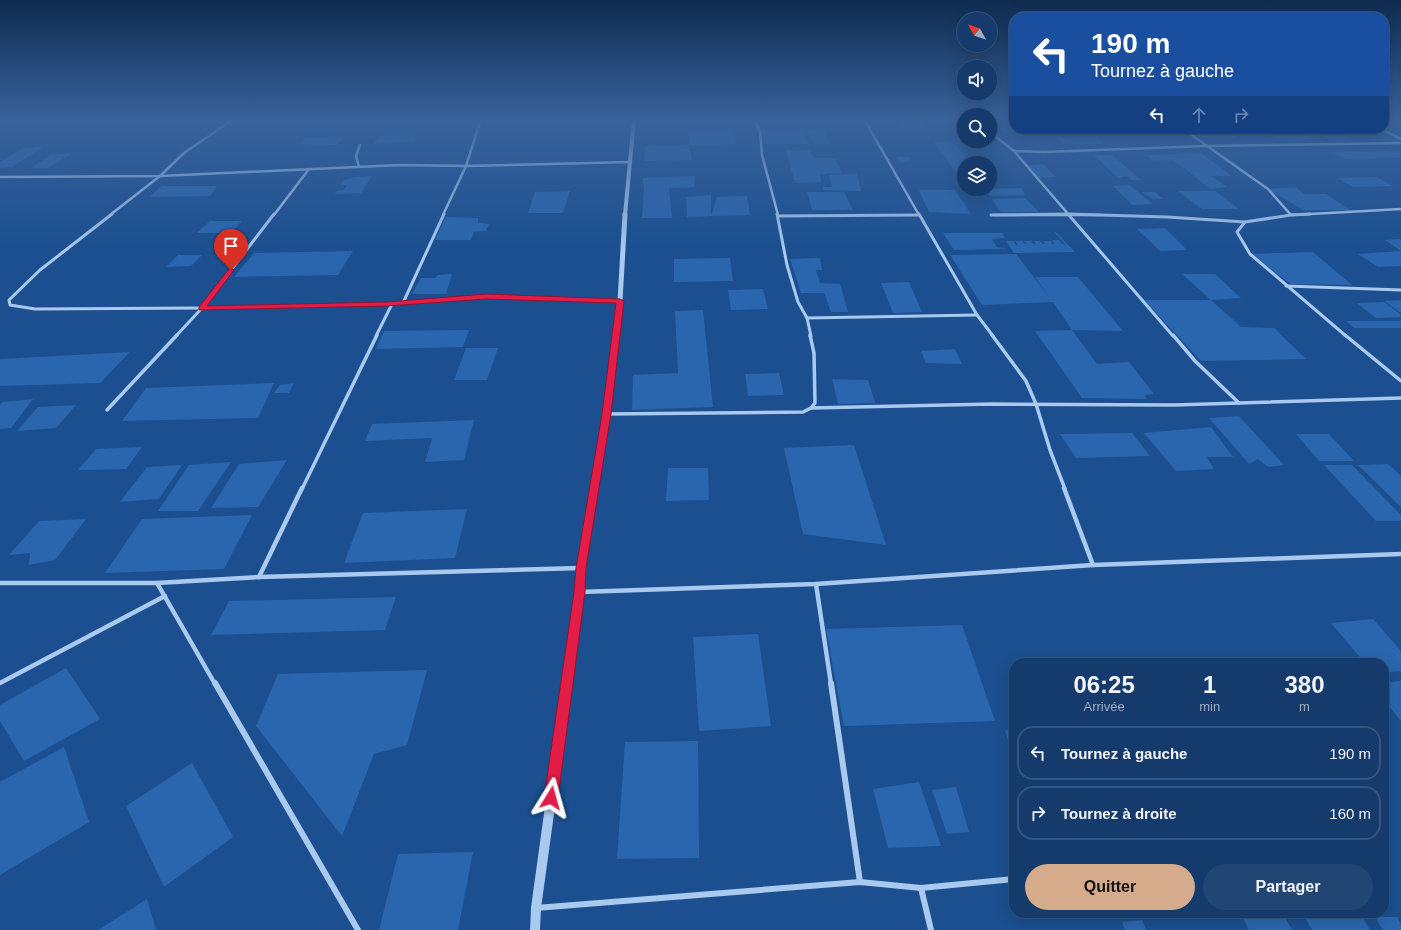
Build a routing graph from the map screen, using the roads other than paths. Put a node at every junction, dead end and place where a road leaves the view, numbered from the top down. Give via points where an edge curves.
1 (174, 162) edge
2 (358, 162) edge
3 (467, 162) edge
4 (614, 162) edge
5 (631, 162) edge
6 (764, 162) edge
7 (888, 162) edge
8 (1024, 162) edge
9 (1229, 162) edge
10 (466, 166) junction
11 (359, 167) junction
12 (309, 169) junction
13 (160, 176) junction
14 (0, 177) edge
15 (1401, 209) edge
16 (991, 214) dead end
17 (1068, 214) junction
18 (1291, 214) junction
19 (918, 215) junction
20 (778, 216) junction
21 (1245, 222) junction
22 (1286, 286) junction
23 (1401, 290) edge
24 (620, 301) junction
25 (403, 303) junction
26 (392, 304) junction
27 (202, 308) junction
28 (977, 315) junction
29 (807, 318) junction
30 (1401, 381) edge
31 (1401, 398) edge
32 (1239, 403) junction
33 (1036, 404) junction
34 (811, 408) junction
35 (106, 410) dead end
36 (607, 414) junction
37 (1401, 554) edge
38 (1093, 565) junction
39 (581, 568) junction
40 (259, 577) junction
41 (0, 583) edge
42 (157, 583) junction
43 (816, 584) junction
44 (580, 592) junction
45 (165, 596) junction
46 (0, 684) edge
47 (1009, 879) edge
48 (860, 882) junction
49 (921, 888) junction
50 (536, 908) junction
51 (358, 930) edge
52 (534, 930) edge
53 (931, 930) edge

1 - 13 street
2 - 11 street
3 - 10 street
4 - 10 street
5 - 24 street
6 - 20 street
7 - 19 street
8 - 17 street
9 - 18 street via 1268,189
10 - 11 street
10 - 25 street
11 - 12 street
12 - 13 street
12 - 27 street
13 - 14 street
13 - 27 street via 40,270 9,300 10,305 35,308
15 - 18 street
16 - 17 street
17 - 21 street
17 - 32 street via 1195,361
18 - 21 street
19 - 20 street
19 - 28 street
20 - 29 street via 787,265 798,302
21 - 22 street via 1237,232 1250,254
22 - 23 street
22 - 30 street
24 - 25 street via 486,296
24 - 36 street
25 - 26 street
26 - 27 street
26 - 40 street
27 - 35 street
28 - 29 street
28 - 33 street via 1026,381
29 - 34 street via 814,353 815,403
31 - 32 street
32 - 33 street
33 - 34 street
33 - 38 street via 1050,450
34 - 36 street via 803,412
36 - 39 street
37 - 38 street
38 - 43 street
39 - 40 street
39 - 44 street
40 - 42 street
41 - 42 street
42 - 45 street
43 - 44 street
43 - 48 street
44 - 50 street
45 - 46 street
45 - 51 street
47 - 49 street
48 - 49 street
48 - 50 street
49 - 53 street
50 - 52 street

